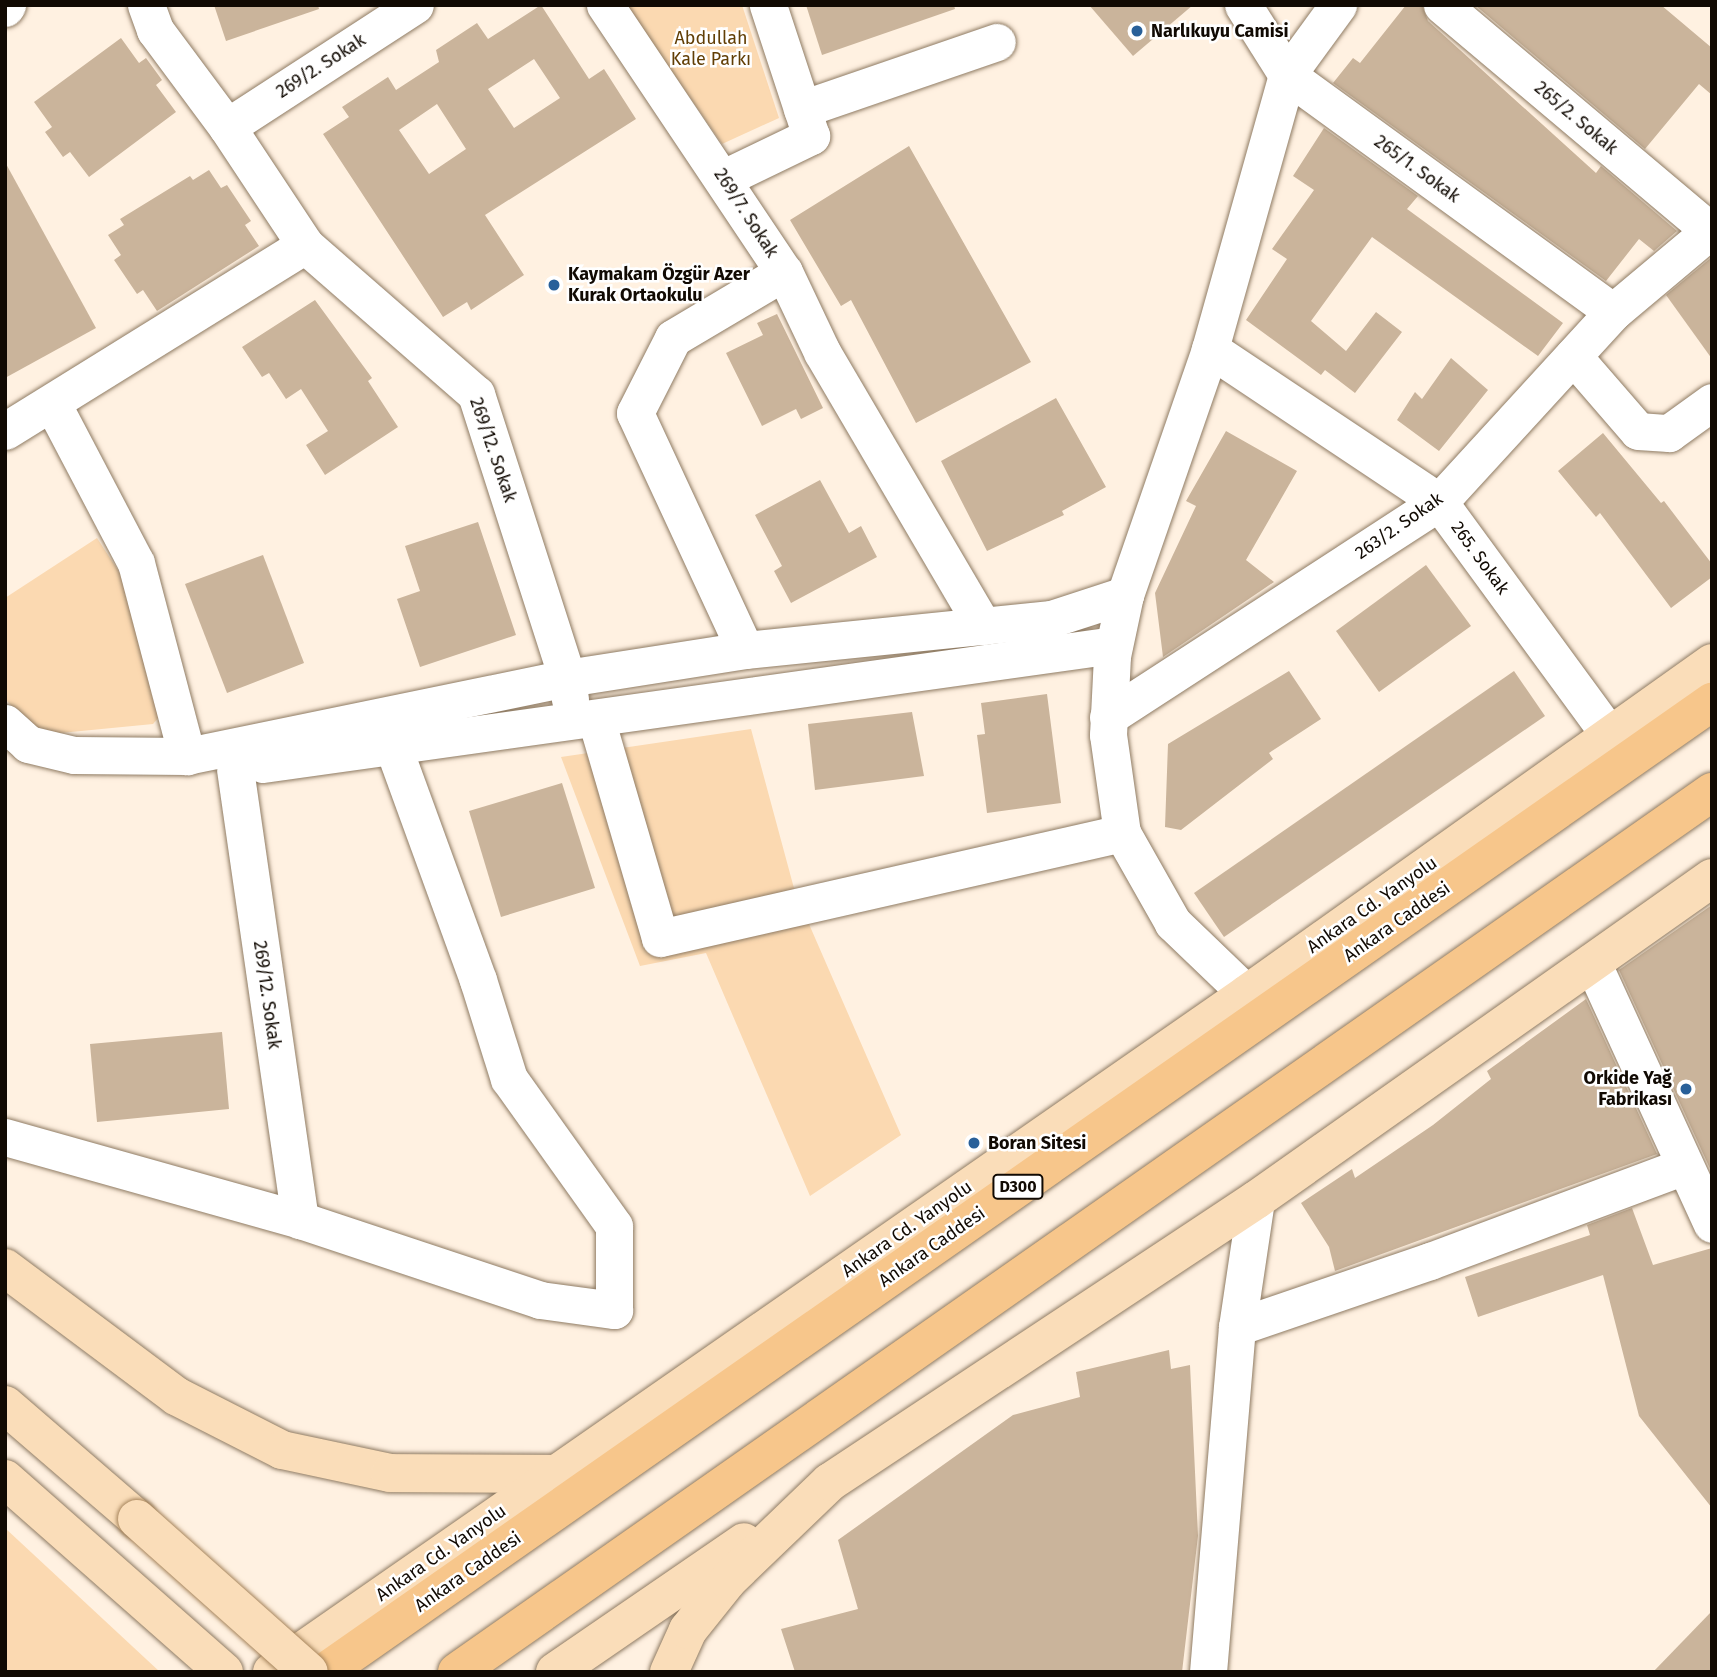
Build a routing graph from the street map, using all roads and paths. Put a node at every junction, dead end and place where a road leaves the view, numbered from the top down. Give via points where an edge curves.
1 (146, 5) edge
2 (415, 5) edge
3 (605, 5) edge
4 (768, 5) edge
5 (1243, 5) edge
6 (1338, 5) edge
7 (1442, 5) edge
8 (997, 42) dead end
9 (1287, 75) junction
10 (802, 109) junction
11 (227, 127) junction
12 (724, 178) junction
13 (1711, 230) edge
14 (304, 246) junction
15 (784, 272) junction
16 (1613, 312) junction
17 (1210, 349) junction
18 (1573, 356) junction
19 (1712, 402) edge
20 (53, 405) junction
21 (5, 431) edge
22 (1439, 502) junction
23 (1125, 595) junction
24 (983, 626) junction
25 (1114, 645) junction
26 (746, 650) junction
27 (1712, 663) edge
28 (567, 678) junction
29 (1712, 702) edge
30 (1108, 718) junction
31 (585, 720) junction
32 (5, 723) edge
33 (1610, 736) junction
34 (392, 744) junction
35 (187, 756) junction
36 (235, 769) junction
37 (1712, 793) edge
38 (1122, 833) junction
39 (1712, 878) edge
40 (1592, 962) junction
41 (1247, 994) junction
42 (5, 1137) edge
43 (1684, 1166) junction
44 (1256, 1200) junction
45 (300, 1220) junction
46 (1712, 1224) edge
47 (5, 1268) edge
48 (1237, 1326) junction
49 (5, 1405) edge
50 (554, 1474) junction
51 (5, 1479) edge
52 (830, 1482) junction
53 (1209, 1671) edge
54 (224, 1672) edge
55 (272, 1672) edge
56 (309, 1672) edge
57 (325, 1672) edge
58 (457, 1672) edge
59 (555, 1672) edge
60 (669, 1672) edge

1 - 11 street, 269/12. Sokak via 155,30
2 - 11 street, 269/2. Sokak
3 - 12 street, 269/7. Sokak
4 - 10 street
5 - 9 street, 265/1. Sokak
6 - 9 street
7 - 13 street, 265/2. Sokak
8 - 10 street
9 - 16 street, 265/1. Sokak
9 - 17 street
10 - 12 street via 811,136
11 - 14 street, 269/12. Sokak
12 - 15 street, 269/7. Sokak
13 - 16 street, 263/2. Sokak
14 - 20 street
14 - 28 street, 269/12. Sokak via 476,394
15 - 24 street via 822,352
15 - 26 street, 269/7. Sokak via 673,338 635,413
16 - 18 street, 263/2. Sokak
17 - 22 street, 265. Sokak
17 - 23 street
18 - 19 street via 1638,431 1669,433
18 - 22 street, 263/2. Sokak
20 - 21 street
20 - 35 street via 136,563
22 - 30 street, 263/2. Sokak
22 - 33 street, 265. Sokak
23 - 24 street via 1051,619
23 - 25 street
24 - 26 street
25 - 30 street
25 - 31 street
26 - 28 street
27 - 33 main road, Ankara Cd. Yanyolu
28 - 31 street, 269/12. Sokak
28 - 35 street
29 - 57 highway, Ankara Caddesi / D300
30 - 38 street
31 - 34 street
31 - 38 street, 269/12. Sokak via 660,938
32 - 35 street via 28,744 74,755
33 - 41 main road, Ankara Cd. Yanyolu
34 - 36 street
34 - 45 street via 509,1079 614,1226 614,1311 540,1300
35 - 36 street
36 - 45 street, 269/12. Sokak
37 - 58 highway
38 - 41 street via 1173,923
39 - 40 main road
40 - 43 street
40 - 44 main road
41 - 50 main road, Ankara Cd. Yanyolu
42 - 45 street
43 - 46 street
43 - 48 street via 1430,1261
44 - 48 street
44 - 52 main road
47 - 50 main road via 176,1396 282,1450 390,1474
48 - 53 street
49 - 56 main road, bridge
50 - 55 main road, Ankara Cd. Yanyolu
51 - 54 main road
52 - 59 main road
52 - 60 main road via 728,1580 688,1630

